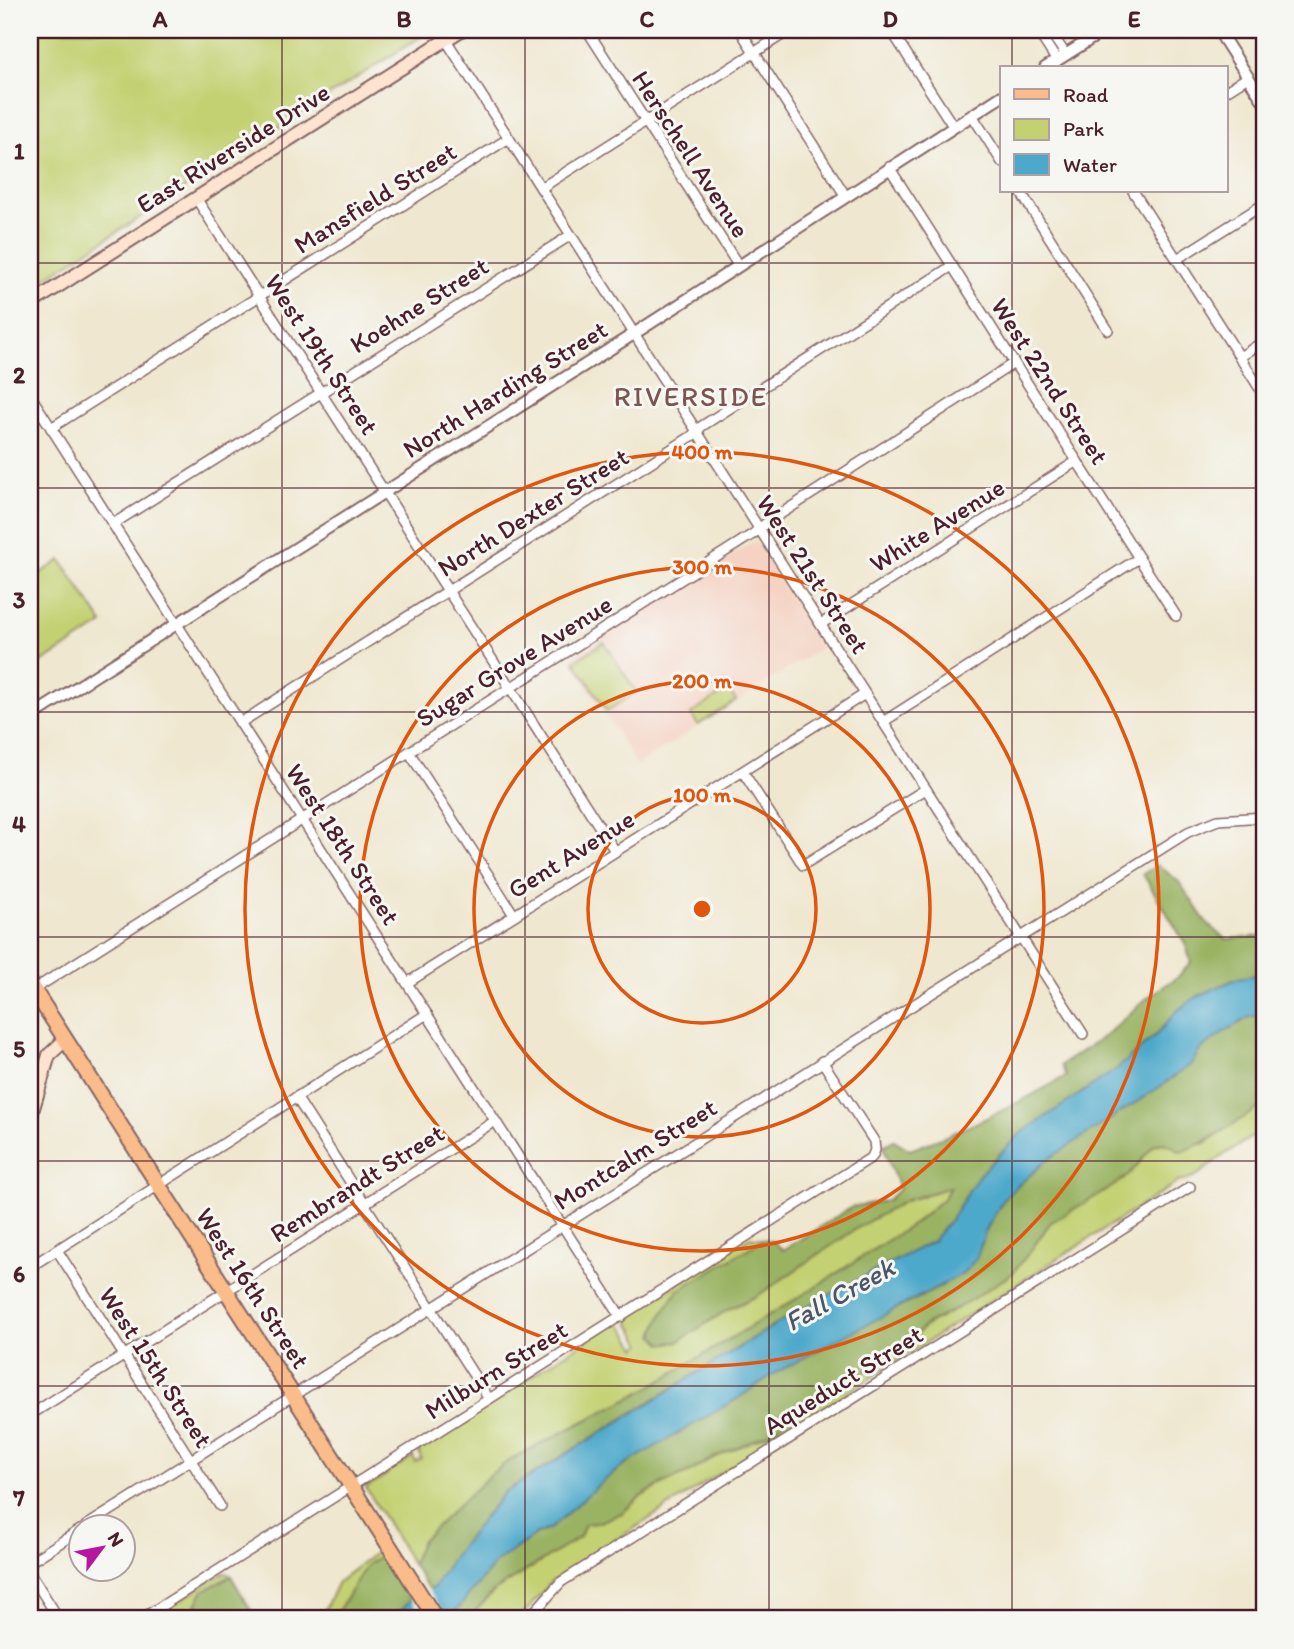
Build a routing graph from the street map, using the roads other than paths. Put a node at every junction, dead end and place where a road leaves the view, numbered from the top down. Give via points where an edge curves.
1 (461, 30) edge
2 (587, 30) edge
3 (740, 30) edge
4 (790, 30) edge
5 (891, 30) edge
6 (1037, 30) edge
7 (1049, 30) edge
8 (1105, 30) edge
9 (1218, 30) edge
10 (1260, 30) edge
11 (1264, 37) edge
12 (446, 40) junction
13 (754, 53) junction
14 (1055, 63) edge
15 (1248, 77) junction
16 (1228, 90) edge
17 (1000, 97) edge
18 (1264, 102) edge
19 (972, 114) junction
20 (646, 122) junction
21 (953, 126) junction
22 (509, 138) junction
23 (1000, 159) edge
24 (889, 167) junction
25 (541, 188) junction
26 (1021, 192) edge
27 (1134, 192) edge
28 (845, 195) junction
29 (196, 198) junction
30 (1264, 204) edge
31 (571, 235) junction
32 (1177, 259) junction
33 (738, 265) junction
34 (952, 266) junction
35 (259, 296) junction
36 (30, 304) edge
37 (1108, 330) dead end
38 (634, 332) junction
39 (1264, 341) edge
40 (1240, 357) junction
41 (1014, 363) junction
42 (321, 392) junction
43 (30, 395) edge
44 (1264, 395) edge
45 (51, 428) junction
46 (697, 432) junction
47 (1077, 461) junction
48 (385, 492) junction
49 (113, 524) junction
50 (759, 528) junction
51 (1139, 558) junction
52 (448, 591) junction
53 (1176, 616) dead end
54 (177, 623) junction
55 (821, 624) junction
56 (510, 688) junction
57 (865, 694) junction
58 (30, 717) edge
59 (883, 722) junction
60 (240, 723) junction
61 (409, 752) junction
62 (743, 772) junction
63 (926, 789) junction
64 (1264, 817) edge
65 (302, 819) junction
66 (615, 851) junction
67 (514, 915) junction
68 (1021, 937) junction
69 (407, 983) junction
70 (31, 987) edge
71 (427, 1014) junction
72 (1083, 1034) dead end
73 (65, 1040) junction
74 (822, 1061) junction
75 (296, 1097) junction
76 (30, 1118) edge
77 (495, 1121) junction
78 (157, 1185) junction
79 (1190, 1187) dead end
80 (364, 1204) junction
81 (562, 1226) junction
82 (57, 1250) junction
83 (30, 1267) edge
84 (225, 1291) junction
85 (431, 1309) junction
86 (621, 1317) junction
87 (124, 1356) junction
88 (294, 1396) junction
89 (489, 1399) junction
90 (30, 1415) edge
91 (191, 1460) junction
92 (351, 1487) junction
93 (220, 1506) dead end
94 (110, 1512) edge
95 (66, 1539) edge
96 (30, 1562) edge
97 (30, 1573) edge
98 (59, 1619) edge
99 (141, 1619) edge
100 (436, 1619) edge
101 (528, 1619) edge

1 - 12 main road, East Riverside Drive
2 - 20 street, Herschell Avenue
3 - 13 street
4 - 13 street
5 - 21 street
6 - 14 street
7 - 14 street
8 - 14 street
9 - 15 street
10 - 11 street
12 - 22 street, West 21st Street
12 - 29 main road, East Riverside Drive
13 - 20 street
13 - 28 street
15 - 16 street
15 - 18 street
17 - 19 street, North Harding Street
19 - 21 street, North Harding Street
19 - 23 street
20 - 25 street
20 - 33 street, Herschell Avenue
21 - 24 street, North Harding Street
22 - 25 street, West 21st Street
22 - 35 street, Mansfield Street
24 - 28 street, North Harding Street
24 - 34 street, West 22nd Street
25 - 31 street, West 21st Street
26 - 37 street
27 - 32 street
28 - 33 street, North Harding Street
29 - 35 street, West 19th Street
29 - 36 main road, East Riverside Drive
30 - 32 street
31 - 38 street, West 21st Street
31 - 42 street, Koehne Street
32 - 40 street
33 - 38 street, North Harding Street
34 - 41 street, West 22nd Street
34 - 46 street, North Dexter Street
35 - 42 street, West 19th Street
35 - 45 street, Mansfield Street
38 - 46 street, West 21st Street
38 - 48 street, North Harding Street
39 - 40 street
40 - 44 street
41 - 47 street, West 22nd Street
41 - 50 street, Sugar Grove Avenue
42 - 48 street, West 19th Street
42 - 49 street, Koehne Street
43 - 45 street, West 18th Street
45 - 49 street, West 18th Street
46 - 50 street, West 21st Street
46 - 52 street, North Dexter Street
47 - 51 street, West 22nd Street
47 - 55 street, White Avenue
48 - 52 street, West 19th Street
48 - 54 street, North Harding Street
49 - 54 street, West 18th Street
50 - 55 street, West 21st Street
50 - 56 street, Sugar Grove Avenue
51 - 53 street, West 22nd Street
51 - 59 street
52 - 56 street, West 19th Street
52 - 60 street, North Dexter Street
54 - 58 street, North Harding Street
54 - 60 street, West 18th Street
55 - 57 street, West 21st Street
56 - 61 street, Sugar Grove Avenue
56 - 66 street, West 19th Street
57 - 59 street, West 21st Street
57 - 62 street, Gent Avenue
59 - 63 street, West 21st Street
60 - 65 street, West 18th Street
61 - 65 street, Sugar Grove Avenue
61 - 67 street
62 - 63 street via 803,865
62 - 66 street, Gent Avenue
63 - 68 street, West 21st Street
64 - 68 street, Montcalm Street via 1210,822 1188,832
65 - 69 street, West 18th Street
65 - 70 street, Sugar Grove Avenue
66 - 67 street, Gent Avenue
67 - 69 street, Gent Avenue
68 - 72 street, West 21st Street
68 - 74 street, Montcalm Street
69 - 71 street, West 18th Street
70 - 73 main road, West 16th Street
71 - 75 street
71 - 77 street, West 18th Street
73 - 76 main road via 49,1055
73 - 78 main road, West 16th Street
74 - 81 street, Montcalm Street
74 - 86 street, Milburn Street via 874,1141 872,1157
75 - 78 street
75 - 80 street
77 - 80 street, Rembrandt Street
77 - 81 street, West 18th Street
78 - 82 street
78 - 84 main road, West 16th Street
79 - 101 street, Aqueduct Street via 561,1583
80 - 84 street, Rembrandt Street
80 - 85 street
81 - 85 street, Montcalm Street
81 - 86 street, West 18th Street
82 - 83 street
82 - 87 street, West 15th Street
84 - 87 street, Rembrandt Street
84 - 88 main road, West 16th Street
85 - 88 street, Montcalm Street
85 - 89 street
86 - 89 street, Milburn Street
87 - 90 street, Rembrandt Street
87 - 91 street, West 15th Street
88 - 91 street, Montcalm Street
88 - 92 main road, West 16th Street
89 - 92 street, Milburn Street
91 - 93 street, West 15th Street
91 - 94 street, Montcalm Street
92 - 99 street, Milburn Street
92 - 100 main road, West 16th Street
95 - 96 street
97 - 98 street

